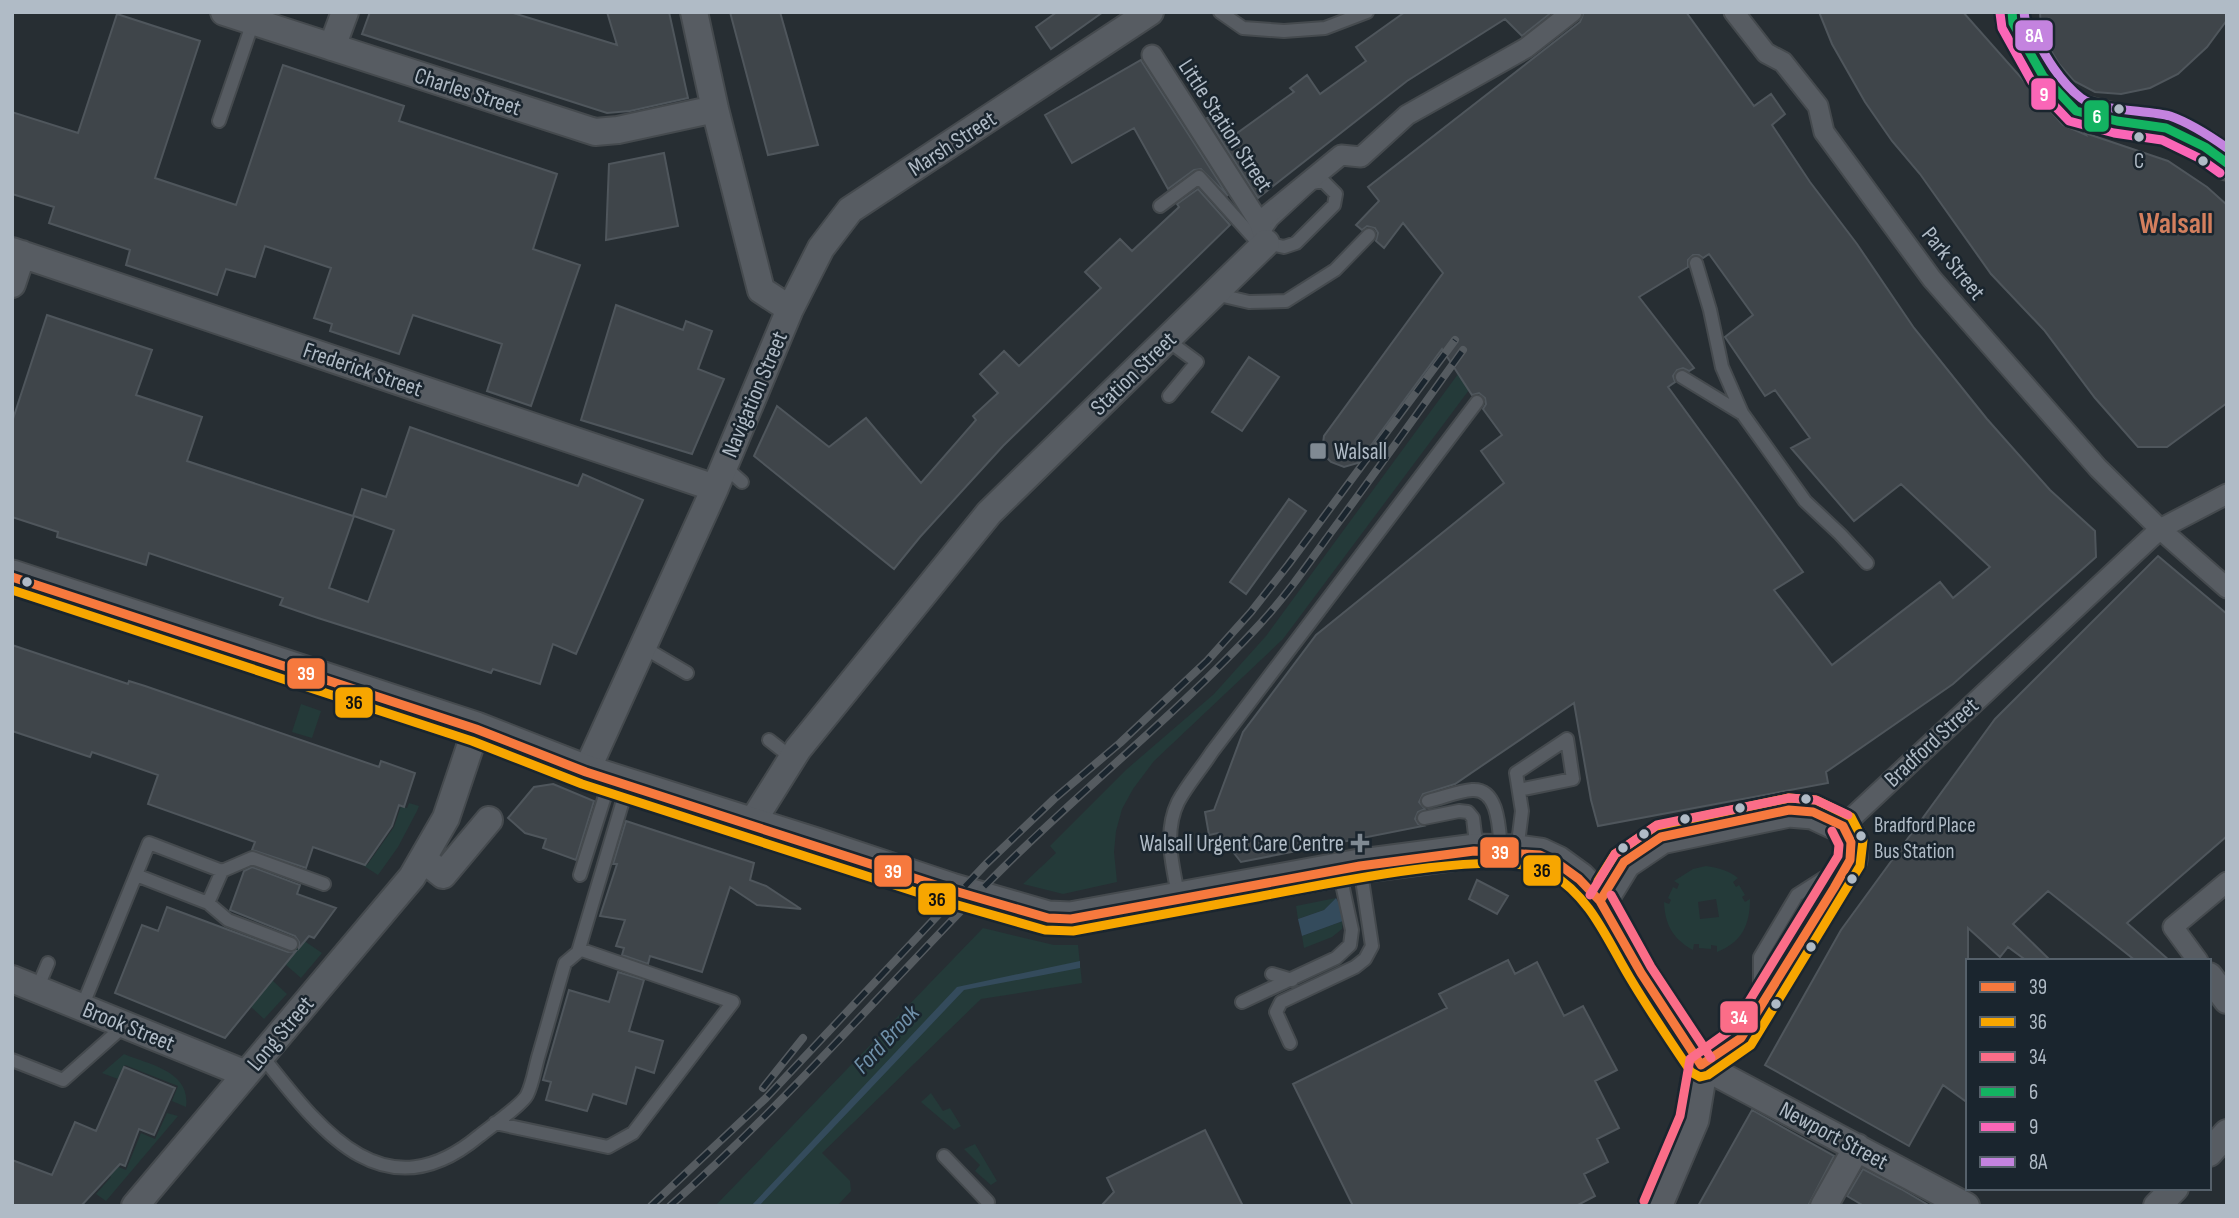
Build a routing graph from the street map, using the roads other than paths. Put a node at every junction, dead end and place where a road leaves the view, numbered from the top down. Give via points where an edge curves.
1 (224, 12) edge
2 (345, 12) edge
3 (694, 12) edge
4 (1150, 12) edge
5 (1220, 12) edge
6 (1367, 12) edge
7 (1572, 12) edge
8 (1734, 12) edge
9 (2009, 16) edge
10 (253, 22) junction
11 (332, 47) junction
12 (1152, 55) dead end
13 (715, 109) junction
14 (219, 121) dead end
15 (2227, 163) edge
16 (1160, 206) dead end
17 (1369, 235) dead end
18 (1262, 237) junction
19 (17, 252) edge
20 (1696, 262) dead end
21 (12, 284) edge
22 (1215, 293) junction
23 (790, 309) junction
24 (1167, 340) junction
25 (1682, 377) dead end
26 (1169, 396) dead end
27 (1477, 402) dead end
28 (1742, 414) junction
29 (727, 478) junction
30 (2227, 494) edge
31 (2160, 529) junction
32 (1867, 563) dead end
33 (12, 577) edge
34 (2227, 589) edge
35 (643, 647) junction
36 (687, 673) dead end
37 (476, 729) junction
38 (769, 740) dead end
39 (792, 758) junction
40 (608, 779) junction
41 (1519, 790) junction
42 (1428, 801) dead end
43 (1424, 818) dead end
44 (489, 820) dead end
45 (751, 824) junction
46 (1843, 826) junction
47 (1499, 851) junction
48 (422, 859) junction
49 (1350, 867) junction
50 (222, 870) junction
51 (136, 875) junction
52 (580, 875) dead end
53 (2227, 882) edge
54 (324, 884) dead end
55 (1179, 899) junction
56 (1600, 901) junction
57 (208, 903) junction
58 (291, 944) dead end
59 (579, 949) junction
60 (2197, 959) edge
61 (48, 963) dead end
62 (1272, 974) dead end
63 (12, 979) edge
64 (2211, 979) edge
65 (1292, 980) junction
66 (37, 989) junction
67 (2227, 1000) edge
68 (1242, 1002) dead end
69 (82, 1007) junction
70 (125, 1025) junction
71 (1290, 1043) dead end
72 (12, 1060) edge
73 (254, 1065) junction
74 (1701, 1065) junction
75 (495, 1123) junction
76 (2227, 1133) edge
77 (1857, 1147) junction
78 (2211, 1151) edge
79 (944, 1156) dead end
80 (2173, 1190) edge
81 (988, 1202) dead end
82 (135, 1206) edge
83 (1655, 1206) edge
84 (1824, 1206) edge
85 (1966, 1206) edge
86 (2157, 1206) edge

1 - 10 street, Charles Street
2 - 11 street
3 - 13 street, Navigation Street
4 - 23 street, Marsh Street via 850,210 821,248
5 - 6 lane via 1243,27 1284,31 1325,28
7 - 18 street, Station Street via 1526,48 1407,115 1361,157 1341,155
8 - 31 street, Park Street via 1818,106 1824,132 1932,279 2098,468
9 - 15 street via 2043,76 2076,111 2166,128
10 - 11 street, Charles Street
10 - 14 lane
11 - 13 street, Charles Street via 595,132
12 - 18 street, Little Station Street
13 - 23 street, Navigation Street via 761,289
16 - 18 lane via 1199,177
17 - 22 lane via 1335,270 1286,301 1249,302
18 - 18 lane via 1272,220 1312,183 1323,181 1336,194 1334,205 1296,243 1284,247
18 - 22 street, Station Street
19 - 21 street
19 - 29 street, Frederick Street
20 - 28 lane via 1722,367
22 - 24 street, Station Street
23 - 29 street, Navigation Street
24 - 26 lane via 1198,362
24 - 39 street, Station Street via 989,513
25 - 28 lane
27 - 55 lane via 1177,804 1170,852
28 - 32 lane via 1805,501
29 - 35 street, Navigation Street
30 - 31 street, Bradford Street
31 - 34 street, Park Street
31 - 46 street, Bradford Street
33 - 37 street
35 - 36 lane
35 - 40 street, Navigation Street
37 - 40 street
37 - 48 street, Long Street via 446,818
38 - 39 lane
39 - 45 street, Station Street
40 - 45 street
40 - 52 lane
40 - 59 lane
41 - 41 lane via 1516,773 1567,739 1573,779
41 - 47 lane via 1522,811
42 - 47 lane via 1472,790 1483,794 1496,812
43 - 47 lane via 1468,812
44 - 48 street via 443,875
45 - 55 street via 1048,918 1071,919
46 - 56 street via 1813,812 1789,810 1661,837 1624,862
46 - 74 street via 1851,842 1850,860 1741,1038
47 - 49 street
47 - 56 street via 1540,855 1557,863
48 - 73 street, Long Street via 412,877
49 - 55 street
49 - 65 lane via 1350,945 1336,958
49 - 71 lane via 1372,946 1366,959 1355,967 1277,1007
50 - 51 lane via 149,843
50 - 54 lane via 252,859
50 - 57 lane
51 - 57 lane
51 - 69 lane
53 - 60 street via 2173,927
56 - 74 street
57 - 58 lane via 228,920
59 - 75 lane via 565,962 526,1097
59 - 75 lane via 733,1002 633,1133 608,1147
61 - 66 lane
62 - 65 lane
63 - 66 street, Brook Street
64 - 67 street
65 - 68 lane
66 - 69 street, Brook Street
69 - 70 street, Brook Street
70 - 72 lane via 63,1080
70 - 73 street, Brook Street
73 - 75 lane via 331,1136 364,1158 394,1168 444,1161
73 - 82 street, Long Street
74 - 77 street, Newport Street
74 - 83 street via 1692,1119
76 - 78 street
77 - 84 street
77 - 85 street, Newport Street
79 - 81 lane
80 - 86 street

